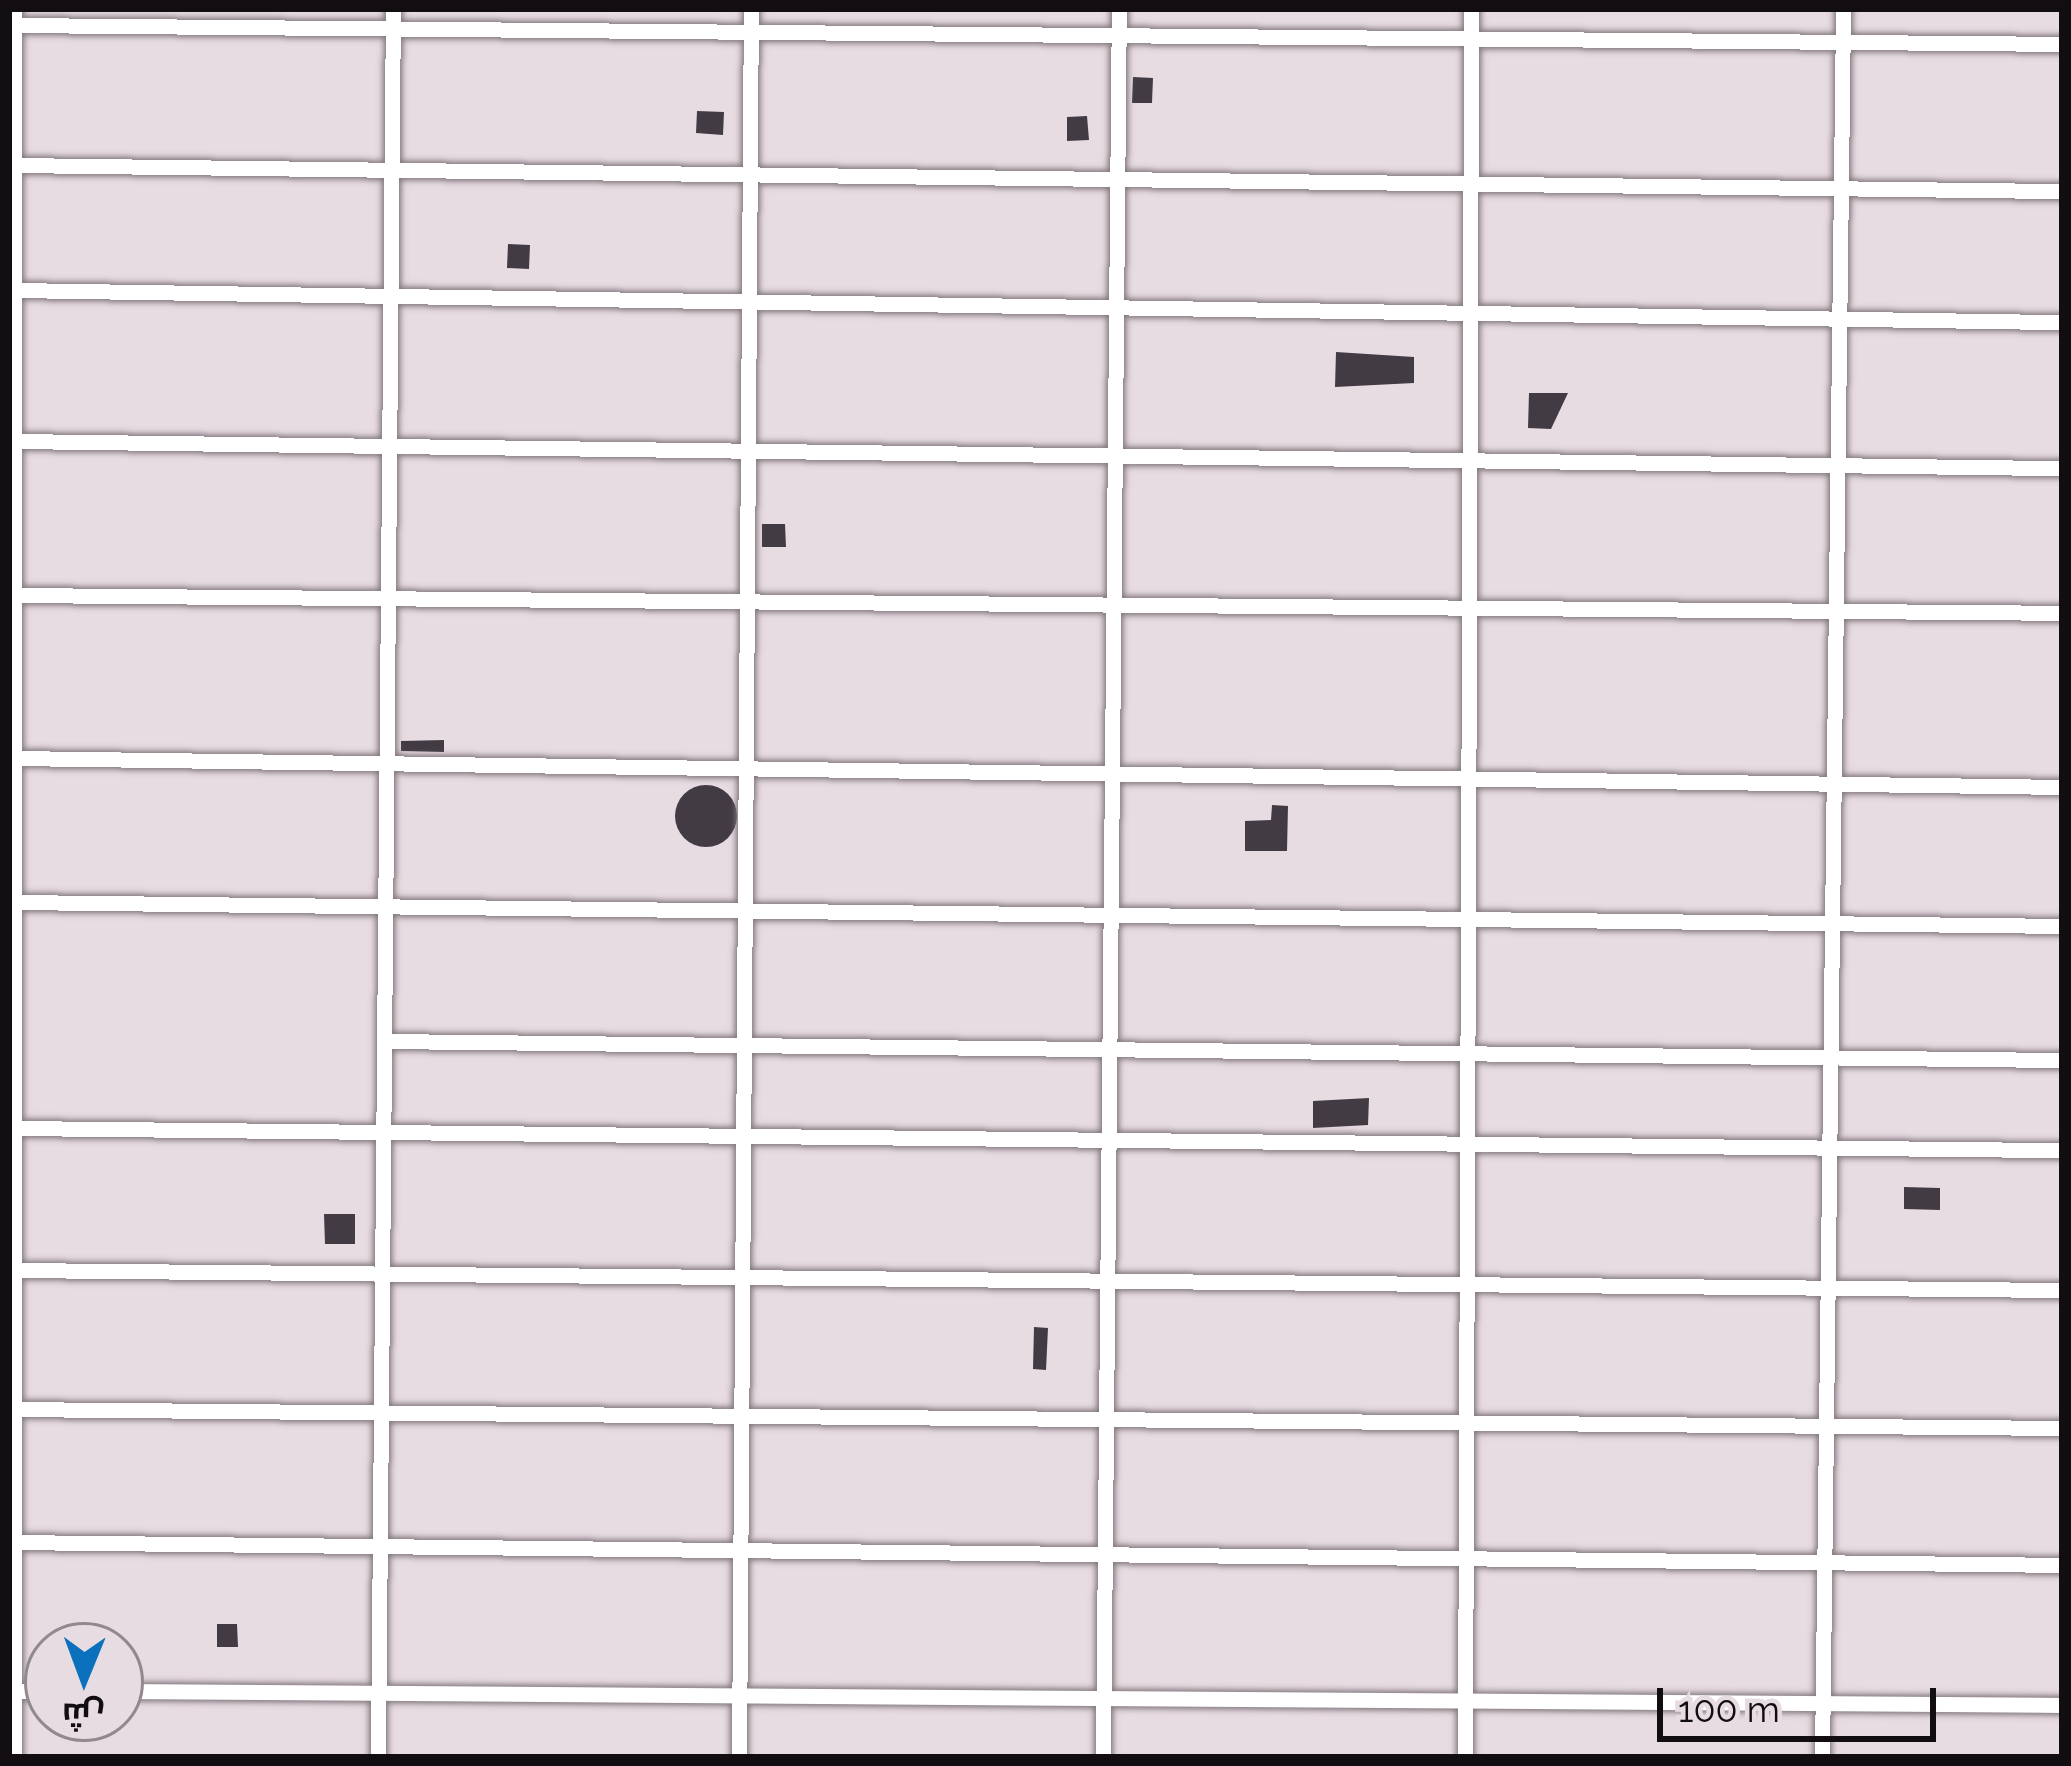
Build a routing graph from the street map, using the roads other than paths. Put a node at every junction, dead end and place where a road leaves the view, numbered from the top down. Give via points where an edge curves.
1 (393, 9) edge
2 (752, 9) edge
3 (1119, 9) edge
4 (1471, 9) edge
5 (1843, 9) edge
6 (14, 17) edge
7 (393, 28) junction
8 (751, 32) junction
9 (1119, 35) junction
10 (1471, 38) junction
11 (1842, 42) junction
12 (2062, 44) edge
13 (14, 165) junction
14 (391, 170) junction
15 (750, 174) junction
16 (1118, 179) junction
17 (1470, 184) junction
18 (1840, 188) junction
19 (2062, 191) edge
20 (14, 290) junction
21 (390, 296) junction
22 (750, 302) junction
23 (1116, 308) junction
24 (1470, 313) junction
25 (1839, 318) junction
26 (2062, 322) edge
27 (14, 441) junction
28 (389, 446) junction
29 (748, 451) junction
30 (1115, 455) junction
31 (1469, 460) junction
32 (1838, 465) junction
33 (2062, 468) edge
34 (14, 596) junction
35 (388, 598) junction
36 (747, 602) junction
37 (1114, 605) junction
38 (1469, 608) junction
39 (1836, 611) junction
40 (2062, 613) edge
41 (14, 758) junction
42 (386, 763) junction
43 (746, 768) junction
44 (1112, 773) junction
45 (1468, 778) junction
46 (1834, 784) junction
47 (2062, 787) edge
48 (14, 902) junction
49 (385, 907) junction
50 (745, 911) junction
51 (1111, 915) junction
52 (1468, 919) junction
53 (1832, 923) junction
54 (2062, 926) edge
55 (384, 1041) junction
56 (744, 1045) junction
57 (1110, 1049) junction
58 (1467, 1053) junction
59 (1830, 1058) junction
60 (2062, 1060) edge
61 (14, 1128) junction
62 (383, 1132) junction
63 (744, 1136) junction
64 (1109, 1140) junction
65 (1467, 1144) junction
66 (1829, 1148) junction
67 (2062, 1150) edge
68 (14, 1270) junction
69 (382, 1273) junction
70 (743, 1277) junction
71 (1108, 1281) junction
72 (1466, 1284) junction
73 (1828, 1288) junction
74 (2062, 1290) edge
75 (11, 1409) edge
76 (381, 1413) junction
77 (742, 1416) junction
78 (1106, 1419) junction
79 (1466, 1423) junction
80 (1826, 1426) junction
81 (2062, 1428) edge
82 (11, 1542) edge
83 (380, 1546) junction
84 (741, 1550) junction
85 (1105, 1554) junction
86 (1466, 1558) junction
87 (1825, 1562) junction
88 (2062, 1565) edge
89 (12, 1690) edge
90 (144, 1691) edge
91 (378, 1693) junction
92 (740, 1696) junction
93 (1104, 1698) junction
94 (1465, 1701) junction
95 (1823, 1703) junction
96 (2062, 1705) edge
97 (14, 1757) edge
98 (378, 1757) edge
99 (740, 1757) edge
100 (1103, 1757) edge
101 (1465, 1757) edge
102 (1822, 1757) edge

1 - 7 street
2 - 8 street
3 - 9 street
4 - 10 street
5 - 11 street
6 - 7 street
6 - 13 street
7 - 8 street
7 - 14 street
8 - 9 street
8 - 15 street
9 - 10 street
9 - 16 street
10 - 11 street
10 - 17 street
11 - 12 street
11 - 18 street
13 - 14 street
13 - 20 street
14 - 15 street
14 - 21 street
15 - 16 street
15 - 22 street
16 - 17 street
16 - 23 street
17 - 18 street
17 - 24 street
18 - 19 street
18 - 25 street
20 - 21 street
20 - 27 street
21 - 22 street
21 - 28 street
22 - 23 street
22 - 29 street
23 - 24 street
23 - 30 street
24 - 25 street
24 - 31 street
25 - 26 street
25 - 32 street
27 - 28 street
27 - 34 street
28 - 29 street
28 - 35 street
29 - 30 street
29 - 36 street
30 - 31 street
30 - 37 street
31 - 32 street
31 - 38 street
32 - 33 street
32 - 39 street
34 - 35 street
34 - 41 street
35 - 36 street
35 - 42 street
36 - 37 street
36 - 43 street
37 - 38 street
37 - 44 street
38 - 39 street
38 - 45 street
39 - 40 street
39 - 46 street
41 - 42 street
41 - 48 street
42 - 43 street
42 - 49 street
43 - 44 street
43 - 50 street
44 - 45 street
44 - 51 street
45 - 46 street
45 - 52 street
46 - 47 street
46 - 53 street
48 - 49 street
48 - 61 street
49 - 50 street
49 - 55 street
50 - 51 street
50 - 56 street
51 - 52 street
51 - 57 street
52 - 53 street
52 - 58 street
53 - 54 street
53 - 59 street
55 - 56 street
55 - 62 street
56 - 57 street
56 - 63 street
57 - 58 street
57 - 64 street
58 - 59 street
58 - 65 street
59 - 60 street
59 - 66 street
61 - 62 street
61 - 68 street
62 - 63 street
62 - 69 street
63 - 64 street
63 - 70 street
64 - 65 street
64 - 71 street
65 - 66 street
65 - 72 street
66 - 67 street
66 - 73 street
68 - 69 street
68 - 75 street
69 - 70 street
69 - 76 street
70 - 71 street
70 - 77 street
71 - 72 street
71 - 78 street
72 - 73 street
72 - 79 street
73 - 74 street
73 - 80 street
75 - 76 street
75 - 82 street
76 - 77 street
76 - 83 street
77 - 78 street
77 - 84 street
78 - 79 street
78 - 85 street
79 - 80 street
79 - 86 street
80 - 81 street
80 - 87 street
82 - 83 street
82 - 89 street
83 - 84 street
83 - 91 street
84 - 85 street
84 - 92 street
85 - 86 street
85 - 93 street
86 - 87 street
86 - 94 street
87 - 88 street
87 - 95 street
89 - 97 street
90 - 91 street
91 - 92 street
91 - 98 street
92 - 93 street
92 - 99 street
93 - 94 street
93 - 100 street
94 - 95 street
94 - 101 street
95 - 96 street
95 - 102 street

